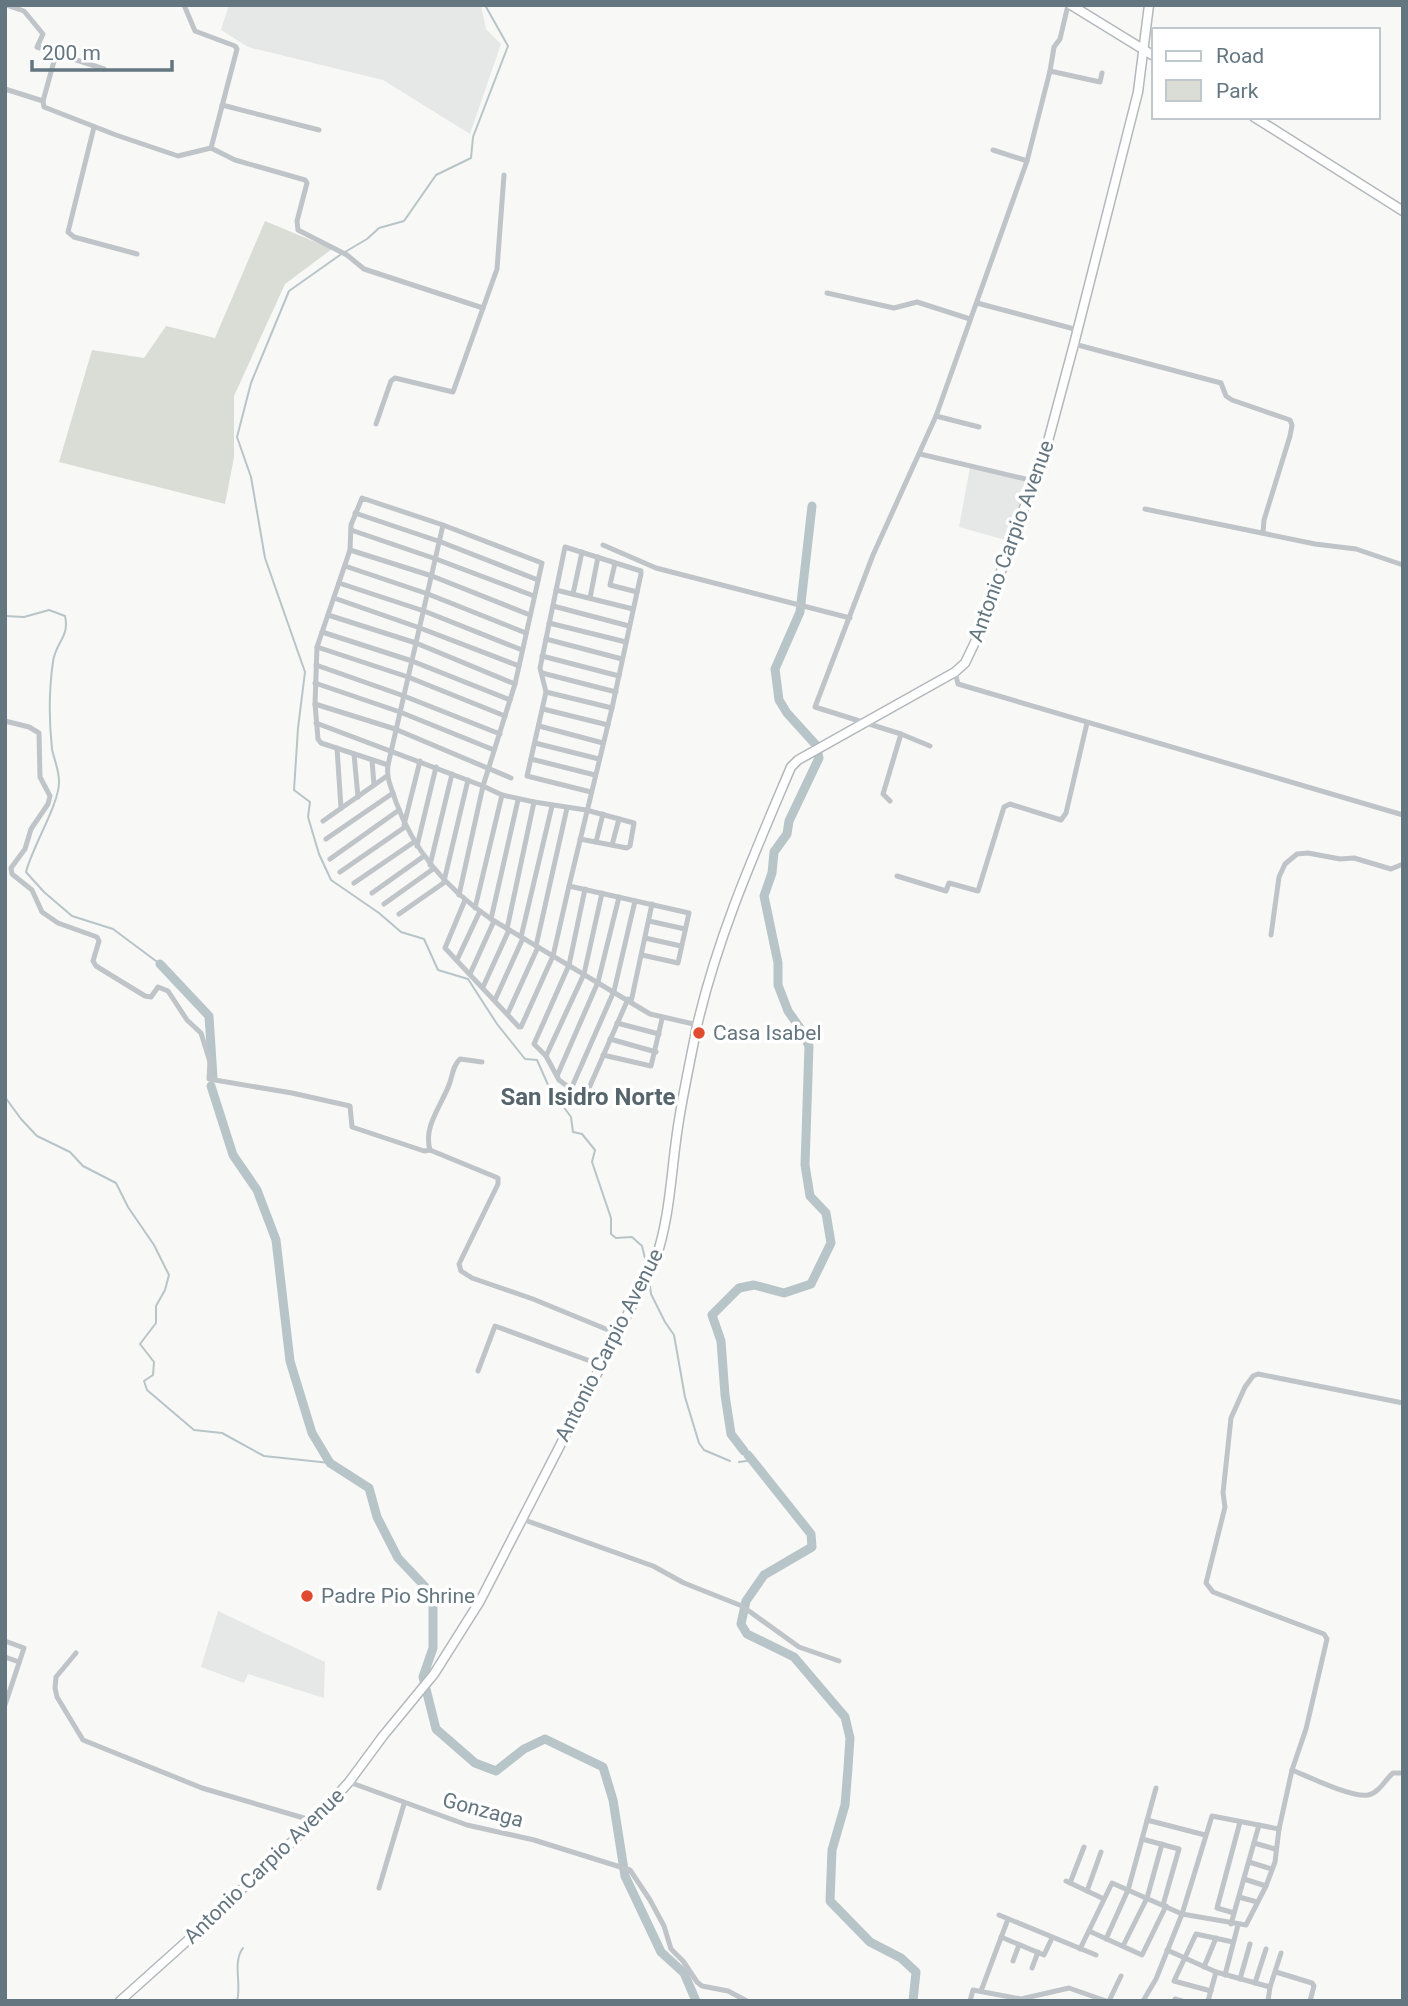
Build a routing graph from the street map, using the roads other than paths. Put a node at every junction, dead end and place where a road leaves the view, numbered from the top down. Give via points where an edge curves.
1 (6, 5) edge
2 (184, 5) edge
3 (1070, 5) edge
4 (1149, 5) edge
5 (25, 8) edge
6 (1144, 50) junction
7 (56, 54) junction
8 (1152, 55) edge
9 (104, 69) dead end
10 (1050, 71) junction
11 (1102, 73) dead end
12 (5, 89) edge
13 (43, 101) junction
14 (222, 105) junction
15 (1257, 119) edge
16 (94, 127) junction
17 (319, 130) dead end
18 (211, 148) junction
19 (993, 150) dead end
20 (1027, 161) junction
21 (504, 175) dead end
22 (1403, 211) edge
23 (137, 254) dead end
24 (827, 293) dead end
25 (977, 303) junction
26 (483, 307) junction
27 (970, 319) junction
28 (1078, 330) junction
29 (1074, 344) junction
30 (936, 416) junction
31 (376, 424) dead end
32 (979, 427) dead end
33 (920, 454) junction
34 (1034, 481) junction
35 (1145, 509) dead end
36 (355, 513) junction
37 (443, 524) junction
38 (351, 530) junction
39 (1264, 533) junction
40 (441, 541) junction
41 (603, 545) dead end
42 (350, 550) junction
43 (582, 552) junction
44 (598, 557) junction
45 (436, 559) junction
46 (615, 562) junction
47 (1403, 565) edge
48 (345, 566) junction
49 (432, 576) junction
50 (538, 580) junction
51 (339, 583) junction
52 (556, 590) junction
53 (637, 592) junction
54 (428, 594) junction
55 (573, 594) junction
56 (534, 596) junction
57 (334, 598) junction
58 (590, 598) junction
59 (553, 606) junction
60 (633, 609) junction
61 (424, 611) junction
62 (530, 614) junction
63 (328, 615) junction
64 (850, 618) junction
65 (549, 623) junction
66 (629, 626) junction
67 (420, 628) junction
68 (322, 632) junction
69 (526, 633) junction
70 (546, 639) junction
71 (626, 642) junction
72 (416, 643) junction
73 (317, 647) junction
74 (522, 649) junction
75 (542, 656) junction
76 (622, 659) junction
77 (412, 661) junction
78 (316, 665) junction
79 (519, 666) junction
80 (955, 672) junction
81 (542, 673) junction
82 (619, 676) junction
83 (408, 677) junction
84 (315, 683) junction
85 (515, 684) junction
86 (546, 692) junction
87 (615, 692) junction
88 (404, 696) junction
89 (510, 700) junction
90 (315, 704) junction
91 (612, 708) junction
92 (542, 709) junction
93 (400, 712) junction
94 (505, 716) junction
95 (5, 721) edge
96 (316, 723) junction
97 (864, 723) junction
98 (1087, 723) junction
99 (608, 725) junction
100 (539, 726) junction
101 (396, 729) junction
102 (500, 734) junction
103 (901, 734) junction
104 (535, 743) junction
105 (603, 743) junction
106 (930, 746) dead end
107 (337, 748) junction
108 (391, 749) junction
109 (495, 750) junction
110 (354, 754) junction
111 (531, 759) junction
112 (600, 759) junction
113 (372, 760) junction
114 (420, 761) junction
115 (388, 765) junction
116 (436, 767) junction
117 (489, 768) junction
118 (452, 774) junction
119 (595, 775) junction
120 (387, 776) junction
121 (511, 778) dead end
122 (468, 780) junction
123 (374, 785) junction
124 (484, 786) junction
125 (591, 792) junction
126 (393, 793) junction
127 (502, 794) junction
128 (358, 796) junction
129 (518, 800) junction
130 (890, 801) dead end
131 (534, 802) junction
132 (552, 806) junction
133 (341, 808) junction
134 (567, 808) junction
135 (399, 810) junction
136 (586, 810) junction
137 (603, 814) junction
138 (1403, 815) edge
139 (619, 819) junction
140 (323, 821) dead end
141 (405, 826) junction
142 (326, 839) dead end
143 (580, 839) junction
144 (596, 842) junction
145 (415, 844) junction
146 (612, 845) junction
147 (424, 856) junction
148 (330, 859) dead end
149 (1403, 864) edge
150 (432, 867) junction
151 (340, 872) dead end
152 (897, 876) dead end
153 (445, 882) junction
154 (354, 883) dead end
155 (569, 886) junction
156 (585, 890) junction
157 (372, 892) dead end
158 (602, 893) junction
159 (459, 895) junction
160 (619, 897) junction
161 (466, 900) junction
162 (635, 901) junction
163 (384, 904) dead end
164 (652, 905) junction
165 (477, 910) junction
166 (400, 914) dead end
167 (493, 920) junction
168 (649, 921) junction
169 (508, 929) junction
170 (685, 929) junction
171 (1271, 935) dead end
172 (522, 938) junction
173 (645, 938) junction
174 (537, 946) junction
175 (681, 946) junction
176 (642, 954) junction
177 (553, 956) junction
178 (457, 960) junction
179 (569, 965) junction
180 (470, 974) junction
181 (584, 974) junction
182 (598, 982) junction
183 (483, 987) junction
184 (614, 992) junction
185 (495, 1000) junction
186 (629, 1000) junction
187 (508, 1013) junction
188 (662, 1019) junction
189 (617, 1023) junction
190 (698, 1025) junction
191 (659, 1034) junction
192 (610, 1039) junction
193 (656, 1052) junction
194 (603, 1055) junction
195 (546, 1056) junction
196 (482, 1062) dead end
197 (557, 1076) junction
198 (571, 1089) junction
199 (430, 1150) junction
200 (618, 1334) junction
201 (601, 1365) junction
202 (478, 1371) dead end
203 (1403, 1404) edge
204 (522, 1518) junction
205 (5, 1641) edge
206 (76, 1653) dead end
207 (5, 1657) edge
208 (839, 1661) dead end
209 (19, 1662) junction
210 (5, 1673) edge
211 (14, 1676) junction
212 (7, 1690) edge
213 (5, 1705) edge
214 (1292, 1770) junction
215 (1403, 1773) edge
216 (349, 1782) junction
217 (1156, 1788) dead end
218 (404, 1804) junction
219 (1147, 1820) junction
220 (314, 1821) junction
221 (1240, 1822) junction
222 (1259, 1825) junction
223 (1279, 1829) junction
224 (1205, 1835) junction
225 (1142, 1839) junction
226 (1254, 1843) junction
227 (1162, 1844) junction
228 (1084, 1847) dead end
229 (1275, 1849) junction
230 (1101, 1852) dead end
231 (1249, 1862) junction
232 (1272, 1869) junction
233 (1244, 1880) junction
234 (1266, 1886) junction
235 (379, 1888) dead end
236 (1128, 1890) junction
237 (1087, 1891) junction
238 (1239, 1897) junction
239 (1147, 1898) junction
240 (1104, 1899) junction
241 (1257, 1902) junction
242 (1164, 1905) junction
243 (1234, 1913) junction
244 (1182, 1914) junction
245 (999, 1915) dead end
246 (1008, 1919) junction
247 (1234, 1925) junction
248 (1088, 1930) junction
249 (1001, 1937) junction
250 (1052, 1938) junction
251 (1216, 1938) junction
252 (1106, 1939) junction
253 (1233, 1942) junction
254 (1250, 1944) dead end
255 (1019, 1945) junction
256 (1123, 1947) junction
257 (1080, 1949) junction
258 (1266, 1949) dead end
259 (1167, 1950) junction
260 (1038, 1952) junction
261 (1281, 1953) dead end
262 (1096, 1955) dead end
263 (1185, 1959) junction
264 (1013, 1961) dead end
265 (1204, 1967) junction
266 (1032, 1968) dead end
267 (1216, 1972) junction
268 (1276, 1972) junction
269 (1225, 1975) junction
270 (1121, 1976) dead end
271 (1240, 1979) junction
272 (1174, 1981) junction
273 (1255, 1983) junction
274 (1270, 1987) junction
275 (1170, 1990) dead end
276 (1211, 1991) junction
277 (984, 1992) junction
278 (1175, 1999) dead end
279 (1028, 2000) edge
280 (120, 2001) edge
281 (747, 2001) edge
282 (970, 2001) edge
283 (985, 2001) edge
284 (1108, 2001) edge
285 (1144, 2001) edge
286 (1182, 2001) edge
287 (1208, 2001) edge
288 (1268, 2001) edge
289 (1310, 2001) edge

1 - 5 street
2 - 14 street via 195,31 237,49
3 - 6 street
3 - 10 street
4 - 6 street, Antonio Carpio Avenue
5 - 7 street via 43,34 37,47
6 - 8 street
6 - 28 street, Antonio Carpio Avenue via 1138,92
7 - 9 street
7 - 13 street
10 - 11 street via 1100,82
10 - 20 street
12 - 13 street
13 - 16 street via 44,107
14 - 17 street
14 - 18 street
15 - 22 street
16 - 18 street via 178,156
16 - 23 street via 68,232
18 - 26 street via 235,160 305,180 298,230 364,269
19 - 20 street
20 - 25 street
21 - 26 street via 497,269
24 - 27 street via 894,308 917,302
25 - 27 street
25 - 28 street
26 - 31 street via 453,392 395,378
27 - 30 street
28 - 29 street, Antonio Carpio Avenue
29 - 34 street, Antonio Carpio Avenue
29 - 39 street via 1221,383 1232,400 1290,420 1290,436
30 - 32 street
30 - 33 street
33 - 34 street
33 - 64 street via 873,555
34 - 80 street, Antonio Carpio Avenue via 976,640
35 - 39 street
36 - 37 street via 364,497
36 - 38 street
36 - 40 street
37 - 40 street
37 - 50 street via 541,562
38 - 42 street
38 - 45 street
39 - 47 street via 1356,550
40 - 45 street
40 - 50 street
41 - 64 street via 656,568
42 - 48 street
42 - 49 street
43 - 44 street
43 - 52 street via 565,547
43 - 55 street
44 - 46 street
44 - 58 street
45 - 49 street
45 - 56 street
46 - 53 street via 641,571
46 - 53 street via 610,585
48 - 51 street
48 - 54 street
49 - 54 street
49 - 62 street
50 - 56 street
51 - 57 street
51 - 61 street
52 - 55 street
52 - 59 street
53 - 60 street
54 - 61 street
54 - 69 street
55 - 58 street
56 - 62 street
57 - 63 street
57 - 67 street
58 - 60 street
59 - 65 street
59 - 66 street
60 - 66 street
61 - 67 street
61 - 74 street
62 - 69 street
63 - 68 street
63 - 72 street
64 - 97 street via 815,707
65 - 70 street
65 - 71 street
66 - 71 street
67 - 72 street
67 - 79 street
68 - 73 street
68 - 77 street
69 - 74 street
70 - 75 street
70 - 76 street
71 - 76 street
72 - 77 street
72 - 85 street
73 - 78 street
73 - 83 street
74 - 79 street
75 - 81 street
75 - 82 street
76 - 82 street
77 - 83 street
77 - 89 street
78 - 84 street
78 - 88 street
79 - 85 street
80 - 97 street, Antonio Carpio Avenue
80 - 98 street via 958,684
81 - 86 street
81 - 87 street
82 - 87 street
83 - 88 street
83 - 94 street
84 - 90 street
84 - 93 street
85 - 89 street
86 - 91 street
86 - 92 street
87 - 91 street
88 - 93 street
88 - 102 street
89 - 94 street
90 - 96 street
90 - 101 street
91 - 99 street
92 - 99 street
92 - 100 street
93 - 101 street
93 - 109 street
94 - 102 street
95 - 199 street via 35,730 40,737 40,777 50,799 11,872 32,890 42,912 97,937 96,966 145,996 151,997 158,987 168,991 201,1033 210,1080 350,1106 352,1127
96 - 107 street via 319,741
96 - 108 street
97 - 103 street
97 - 190 street, Antonio Carpio Avenue via 791,766 736,896
98 - 138 street
98 - 152 street via 1066,813 1061,820 1010,804 1004,807 978,891 949,883 946,891
99 - 105 street
100 - 104 street
100 - 105 street
101 - 108 street
101 - 117 street
102 - 109 street
103 - 106 street
103 - 130 street via 883,794
104 - 111 street
104 - 112 street
105 - 112 street
107 - 110 street
107 - 133 street
108 - 114 street
108 - 115 street
109 - 117 street
110 - 113 street
110 - 128 street
111 - 119 street
111 - 125 street via 527,776
112 - 119 street
113 - 115 street
113 - 123 street
114 - 116 street
114 - 141 street
115 - 120 street
116 - 118 street
116 - 145 street
117 - 121 street
117 - 124 street
118 - 122 street
118 - 150 street
119 - 125 street
120 - 123 street
120 - 126 street
122 - 124 street
122 - 153 street
123 - 128 street
124 - 127 street
124 - 159 street
125 - 136 street
126 - 135 street
126 - 142 street
127 - 129 street
127 - 165 street
128 - 133 street
129 - 131 street
129 - 167 street
131 - 132 street
131 - 169 street
132 - 134 street
132 - 172 street
133 - 140 street
134 - 136 street
134 - 174 street
135 - 141 street
135 - 148 street
136 - 137 street
136 - 143 street
137 - 139 street
137 - 144 street
139 - 146 street
139 - 146 street via 634,823 630,846
141 - 145 street
141 - 151 street
143 - 144 street
143 - 155 street
144 - 146 street
145 - 147 street
145 - 154 street
147 - 150 street
147 - 157 street
149 - 171 street via 1391,869 1354,858 1297,854 1279,877
150 - 153 street
150 - 163 street
153 - 159 street
153 - 166 street
155 - 156 street
155 - 177 street
156 - 158 street
156 - 179 street
158 - 160 street
158 - 181 street
159 - 161 street
160 - 162 street
160 - 182 street
161 - 165 street
161 - 178 street via 445,945
162 - 164 street
162 - 184 street
164 - 168 street
164 - 170 street via 689,913
165 - 167 street
165 - 178 street
167 - 169 street
167 - 180 street
168 - 170 street
168 - 173 street
169 - 172 street
169 - 183 street
170 - 175 street
172 - 174 street
172 - 185 street
173 - 175 street
173 - 176 street
174 - 177 street
174 - 187 street
175 - 176 street via 678,962
176 - 186 street
177 - 179 street
177 - 187 street via 521,1027
178 - 180 street
179 - 181 street
179 - 195 street via 534,1043
180 - 183 street
181 - 182 street
181 - 195 street
182 - 184 street
182 - 197 street
183 - 185 street
184 - 186 street
184 - 198 street
185 - 187 street
186 - 188 street
186 - 189 street
188 - 190 street
188 - 191 street
189 - 191 street
189 - 192 street
190 - 200 street, Antonio Carpio Avenue via 679,1119 664,1237
191 - 193 street
192 - 193 street
192 - 194 street
193 - 194 street via 648,1066
194 - 198 street via 586,1095
195 - 197 street
196 - 199 street via 460,1059 454,1065 432,1119
197 - 198 street
199 - 200 street via 498,1178 458,1264 461,1271
200 - 201 street, Antonio Carpio Avenue
201 - 202 street via 495,1326
201 - 204 street, Antonio Carpio Avenue
203 - 214 street via 1258,1374 1245,1387 1231,1418 1225,1507 1206,1583 1213,1592 1327,1639
204 - 208 street via 653,1566 742,1606 799,1647
204 - 216 street, Antonio Carpio Avenue via 480,1601 434,1674
205 - 209 street via 24,1648
206 - 220 street via 56,1677 55,1688 83,1740 202,1788
207 - 209 street
209 - 211 street
210 - 211 street
211 - 212 street
212 - 213 street
214 - 215 street via 1366,1796 1393,1773
214 - 223 street
216 - 218 street, Gonzaga
216 - 220 street, Antonio Carpio Avenue
217 - 219 street
218 - 235 street
218 - 281 street, Gonzaga via 626,1868 636,1875 664,1926 671,1949 697,1982
219 - 224 street
219 - 225 street
220 - 280 street, Antonio Carpio Avenue
221 - 222 street
221 - 224 street via 1212,1816
221 - 243 street via 1217,1908
222 - 223 street
222 - 226 street
223 - 229 street
224 - 244 street
225 - 227 street
225 - 236 street
226 - 229 street
226 - 231 street
227 - 239 street
227 - 242 street via 1179,1849
228 - 237 street via 1068,1882
229 - 232 street
230 - 237 street
231 - 232 street
231 - 233 street
232 - 234 street
233 - 234 street
233 - 238 street
234 - 241 street
236 - 239 street
236 - 240 street via 1112,1883
236 - 252 street
237 - 240 street
238 - 241 street
238 - 243 street
239 - 242 street
239 - 256 street
240 - 248 street
241 - 247 street via 1246,1925
242 - 244 street
242 - 256 street via 1142,1955
243 - 247 street
244 - 247 street
244 - 259 street
245 - 246 street
246 - 249 street
246 - 250 street
247 - 253 street
248 - 252 street
248 - 257 street
249 - 255 street
249 - 277 street
250 - 257 street
250 - 260 street via 1044,1955
251 - 253 street
251 - 263 street via 1196,1934
251 - 265 street
252 - 256 street
253 - 269 street
254 - 271 street
255 - 260 street
255 - 264 street
257 - 262 street
258 - 273 street
259 - 263 street
259 - 285 street
260 - 266 street
261 - 268 street
263 - 265 street
263 - 272 street
265 - 267 street
267 - 269 street
267 - 276 street
268 - 274 street
268 - 289 street via 1312,1983
269 - 271 street
270 - 284 street
271 - 273 street
272 - 275 street
272 - 276 street
273 - 274 street
274 - 288 street
276 - 287 street
277 - 279 street
277 - 282 street via 973,1990
277 - 283 street
278 - 286 street
279 - 284 street via 1069,1988

